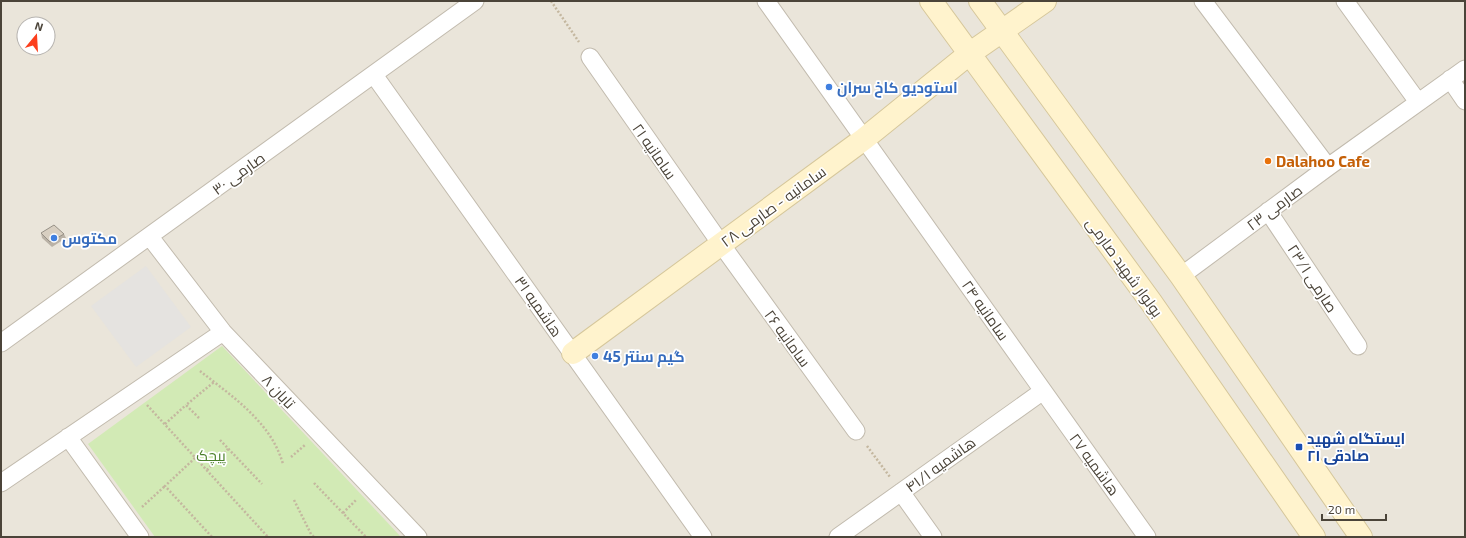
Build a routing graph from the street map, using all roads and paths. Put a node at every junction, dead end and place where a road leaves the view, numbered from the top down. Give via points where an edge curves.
1 (475, 1) edge
2 (551, 1) edge
3 (766, 1) edge
4 (931, 1) edge
5 (980, 1) edge
6 (1045, 1) edge
7 (1203, 1) edge
8 (1345, 1) edge
9 (1001, 31) junction
10 (969, 54) junction
11 (590, 57) joint
12 (1465, 68) edge
13 (374, 75) junction
14 (1450, 80) junction
15 (1465, 101) edge
16 (1418, 102) junction
17 (864, 139) junction
18 (1328, 167) junction
19 (1268, 211) junction
20 (150, 237) junction
21 (720, 244) junction
22 (1181, 276) junction
23 (223, 332) junction
24 (1, 343) edge
25 (1358, 346) dead end
26 (573, 353) junction
27 (184, 358) junction
28 (214, 382) junction
29 (1043, 391) junction
30 (135, 392) junction
31 (186, 405) junction
32 (199, 418) dead end
33 (165, 424) junction
34 (856, 431) joint
35 (68, 437) junction
36 (220, 440) dead end
37 (228, 449) junction
38 (195, 458) junction
39 (284, 464) dead end
40 (207, 470) junction
41 (1, 483) edge
42 (314, 483) dead end
43 (262, 484) dead end
44 (165, 486) junction
45 (901, 492) junction
46 (294, 500) dead end
47 (128, 520) junction
48 (140, 537) edge
49 (212, 537) edge
50 (268, 537) edge
51 (314, 537) edge
52 (366, 537) edge
53 (418, 537) edge
54 (703, 537) edge
55 (838, 537) edge
56 (933, 537) edge
57 (1147, 537) edge
58 (1314, 537) edge
59 (1361, 537) edge

1 - 13 street, صارمی ۳۰
2 - 11 path
3 - 17 street, سامانیه ۲۴
4 - 10 main road, بولوار شهید صارمی
5 - 9 main road
6 - 9 main road, سامانیه - صارمی ۲۸
7 - 18 street
8 - 16 street
9 - 10 main road, سامانیه - صارمی ۲۸
9 - 22 main road
10 - 17 main road, سامانیه - صارمی ۲۸
10 - 58 main road, بولوار شهید صارمی via 1151,302
11 - 21 street, سامانیه ۲۱
12 - 14 street, صارمی ۲۳
13 - 20 street, صارمی ۳۰
13 - 26 street, هاشمیه ۳۱
14 - 15 street
14 - 16 street, صارمی ۲۳
16 - 18 street, صارمی ۲۳
17 - 21 main road, سامانیه - صارمی ۲۸
17 - 29 street, سامانیه ۲۴
18 - 19 street, صارمی ۲۳
19 - 22 street, صارمی ۲۳
19 - 25 street, صارمی ۲۳/۱
20 - 23 street, تابان ۸
20 - 24 street, صارمی ۳۰
21 - 26 main road, سامانیه - صارمی ۲۸
21 - 34 street, سامانیه ۲۶
22 - 59 main road
23 - 27 street
23 - 53 street, تابان ۸
26 - 54 street, هاشمیه ۳۱
27 - 28 path
27 - 30 street
28 - 31 path
28 - 39 path via 260,422
29 - 45 street, هاشمیه ۴۱/۱
29 - 57 street, هاشمیه ۲۷
30 - 33 path
30 - 35 street
31 - 32 path
31 - 33 path
33 - 38 path
34 - 45 path
35 - 41 street
35 - 47 street
36 - 37 path
37 - 40 path
37 - 43 path
38 - 40 path
38 - 44 path
40 - 50 path
42 - 52 path
44 - 47 path
44 - 49 path
45 - 55 street, هاشمیه ۴۱/۱
45 - 56 street
46 - 51 path
47 - 48 street

